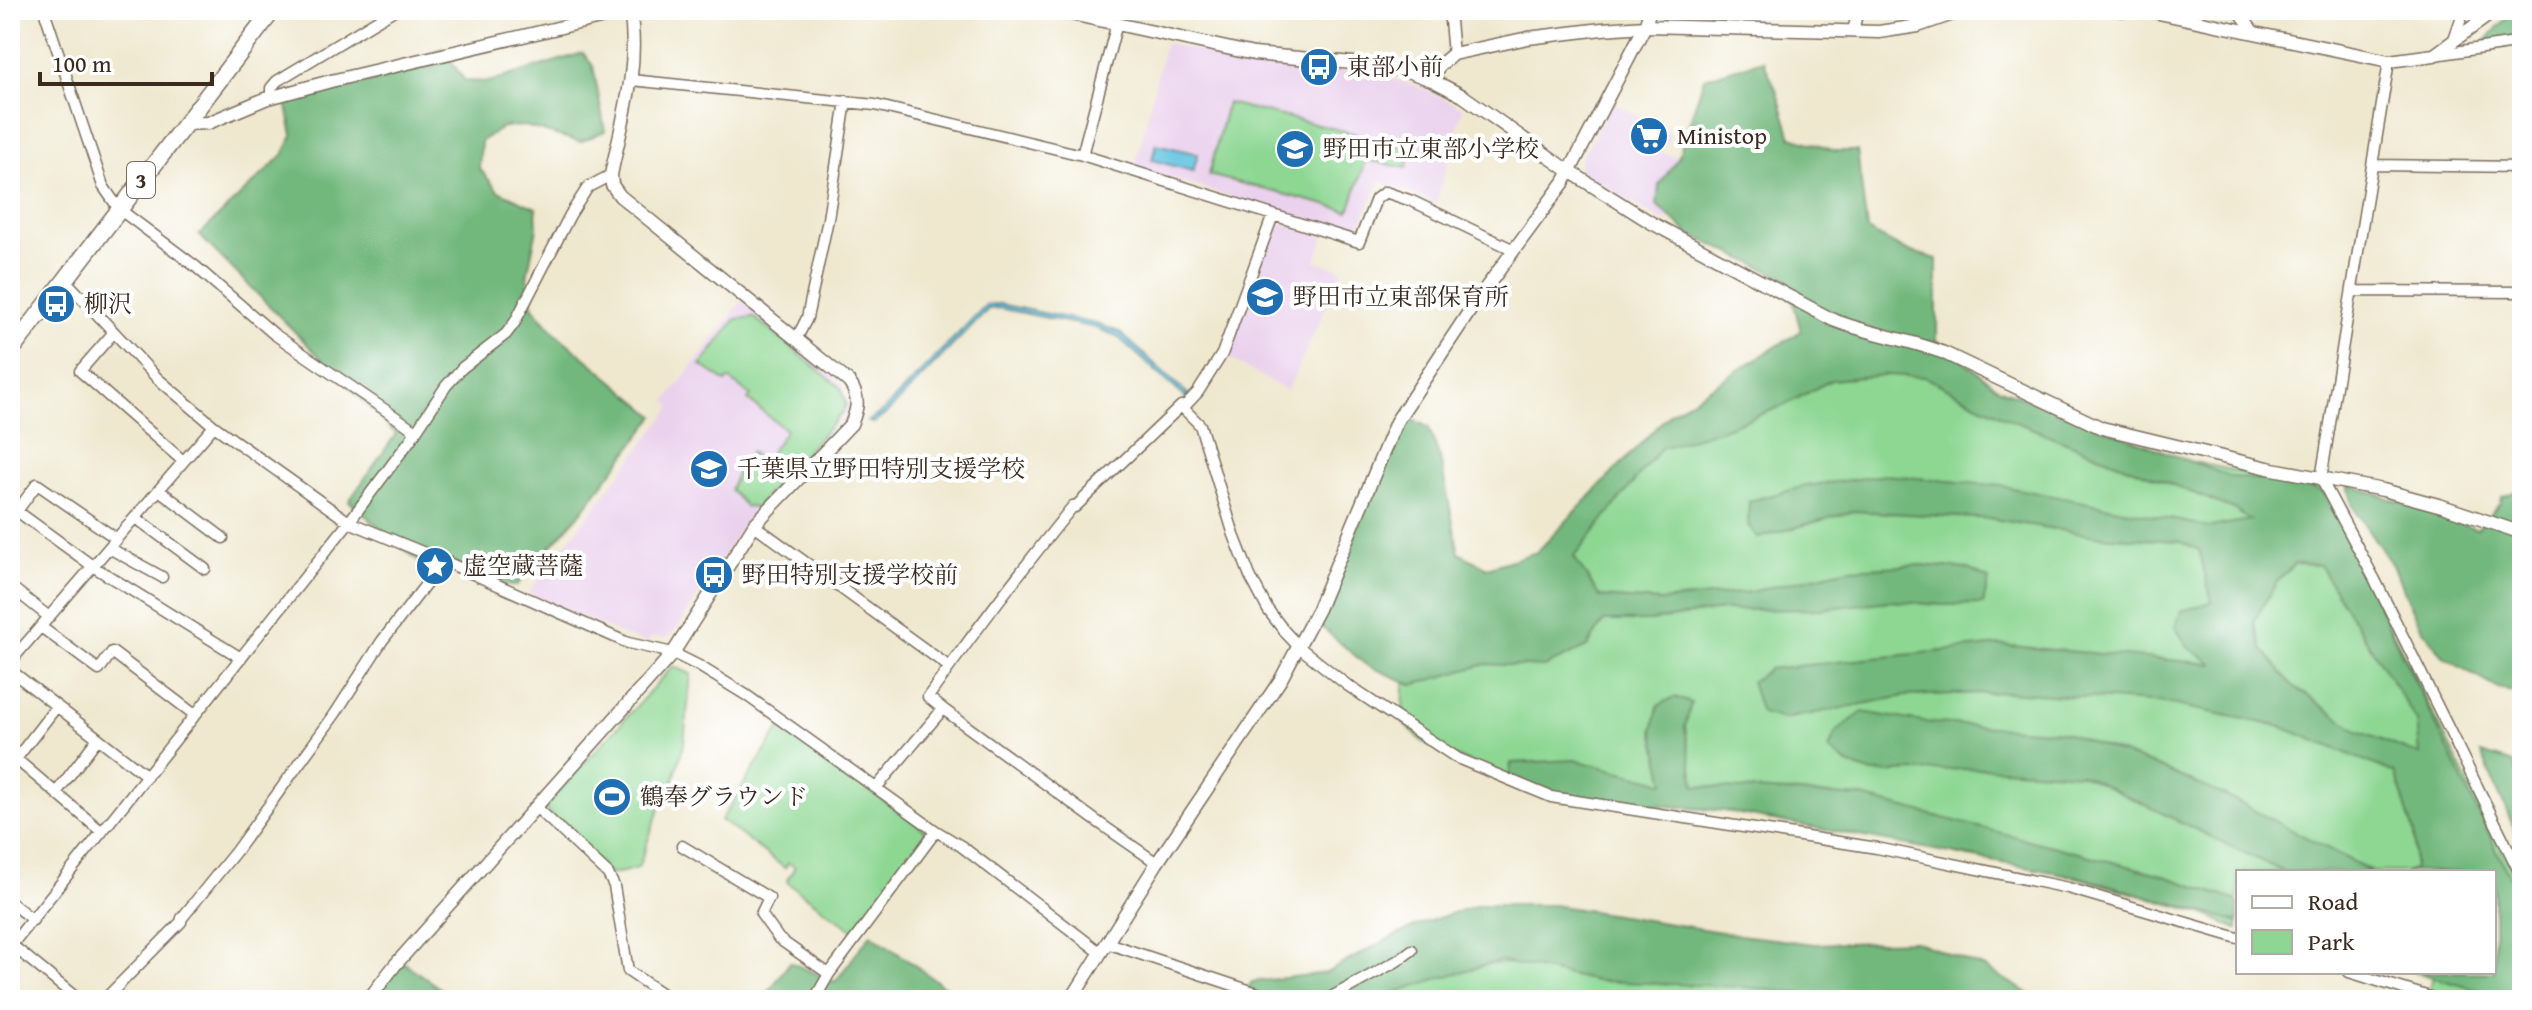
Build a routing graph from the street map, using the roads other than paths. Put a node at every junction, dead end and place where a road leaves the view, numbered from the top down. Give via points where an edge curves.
1 (44, 10) edge
2 (273, 10) edge
3 (394, 10) edge
4 (632, 10) edge
5 (1053, 10) edge
6 (1449, 10) edge
7 (1650, 10) edge
8 (1858, 10) edge
9 (1964, 10) edge
10 (2119, 10) edge
11 (2238, 10) edge
12 (2464, 10) edge
13 (2496, 10) edge
14 (1081, 13) edge
15 (1117, 23) junction
16 (1645, 26) junction
17 (1853, 31) junction
18 (2254, 32) junction
19 (2453, 42) junction
20 (2522, 42) edge
21 (1453, 54) junction
22 (2434, 55) junction
23 (2389, 61) junction
24 (631, 80) junction
25 (1432, 80) junction
26 (271, 97) junction
27 (846, 101) junction
28 (183, 124) junction
29 (1082, 155) junction
30 (2373, 165) junction
31 (2522, 167) edge
32 (1569, 171) junction
33 (611, 175) junction
34 (119, 209) junction
35 (1273, 215) junction
36 (1514, 250) junction
37 (65, 280) junction
38 (2353, 291) junction
39 (2522, 292) edge
40 (114, 332) junction
41 (797, 338) junction
42 (10, 352) edge
43 (1183, 408) junction
44 (214, 426) junction
45 (416, 431) junction
46 (183, 461) junction
47 (2321, 479) junction
48 (159, 490) junction
49 (13, 509) edge
50 (136, 518) junction
51 (349, 522) junction
52 (754, 525) junction
53 (2522, 533) edge
54 (223, 538) dead end
55 (117, 539) junction
56 (109, 548) junction
57 (444, 561) junction
58 (94, 567) junction
59 (205, 569) dead end
60 (162, 577) dead end
61 (10, 586) edge
62 (49, 617) junction
63 (41, 627) junction
64 (10, 640) edge
65 (1299, 647) junction
66 (21, 649) junction
67 (673, 653) junction
68 (241, 658) junction
69 (10, 662) edge
70 (948, 666) junction
71 (10, 670) edge
72 (57, 706) junction
73 (943, 709) junction
74 (195, 715) junction
75 (98, 738) junction
76 (147, 776) junction
77 (876, 788) junction
78 (56, 793) junction
79 (537, 808) junction
80 (936, 831) junction
81 (102, 832) junction
82 (682, 846) dead end
83 (1157, 863) junction
84 (2522, 877) edge
85 (10, 902) edge
86 (33, 920) junction
87 (2236, 937) edge
88 (11, 946) edge
89 (1104, 948) junction
90 (1412, 950) dead end
91 (829, 974) junction
92 (2355, 974) edge
93 (79, 1000) edge
94 (104, 1000) edge
95 (368, 1000) edge
96 (671, 1000) edge
97 (814, 1000) edge
98 (1071, 1000) edge
99 (1278, 1000) edge
100 (1326, 1000) edge
101 (2439, 1000) edge

1 - 34 street via 103,186
2 - 28 main road, 3
3 - 26 street via 277,81
4 - 24 street
4 - 26 street
5 - 14 street
6 - 21 street
7 - 16 street
8 - 17 street
9 - 17 street via 1897,30
10 - 18 street
11 - 18 street
12 - 19 street
13 - 19 street
14 - 15 street
15 - 25 street via 1254,54 1364,64
15 - 29 street
16 - 17 street
16 - 21 street via 1528,38
16 - 32 street
18 - 23 street
19 - 22 street
20 - 22 street
21 - 25 street
22 - 23 street
23 - 30 street
24 - 27 street
24 - 33 street
25 - 32 street
26 - 28 street via 208,123
27 - 29 street
27 - 41 street via 825,233 807,318
28 - 34 main road, 3
29 - 35 street
30 - 31 street
30 - 38 street
32 - 36 street
32 - 47 street via 1650,222 1833,320 1944,353 2102,428
33 - 41 street via 620,196
33 - 45 street via 588,187 506,334 462,368
34 - 37 main road, 3
34 - 45 street via 274,334
35 - 36 street via 1359,242 1376,199 1385,192
35 - 43 street via 1222,354
36 - 65 street via 1396,422
37 - 40 street
37 - 42 main road, 3
38 - 39 street
38 - 47 street
40 - 44 street via 157,378
40 - 46 street via 80,371
41 - 52 street via 855,389 857,412
43 - 65 street via 1200,425 1250,576 1268,610
43 - 70 street via 1073,506
44 - 46 street
44 - 51 street
45 - 51 street
46 - 48 street
47 - 53 street via 2383,490
47 - 84 street
48 - 50 street
48 - 54 street
49 - 55 street via 37,484
49 - 58 street
50 - 55 street
50 - 59 street
51 - 57 street
51 - 68 street
52 - 67 street
52 - 70 street
55 - 56 street
56 - 58 street
56 - 60 street
57 - 67 street via 628,643
57 - 94 street via 236,851 181,922
58 - 62 street
58 - 68 street
61 - 62 street
62 - 63 street
63 - 66 street
63 - 74 street via 99,670 112,652
64 - 66 street
65 - 83 street
65 - 87 street via 1457,758 1551,797 1877,848 2068,888
66 - 69 street
67 - 77 street via 746,695
67 - 79 street
68 - 74 street
70 - 73 street via 928,697
71 - 72 street
72 - 75 street
72 - 78 street via 16,759
73 - 77 street
73 - 83 street
74 - 76 street
75 - 76 street
75 - 78 street
76 - 81 street
77 - 80 street
78 - 81 street
79 - 95 street
79 - 96 street via 608,874 628,971
80 - 89 street
80 - 91 street
81 - 86 street
82 - 91 street via 769,898 761,914 779,939
83 - 89 street
85 - 86 street
86 - 88 street
88 - 93 street
89 - 98 street
89 - 99 street
90 - 100 street
91 - 97 street
92 - 101 street

